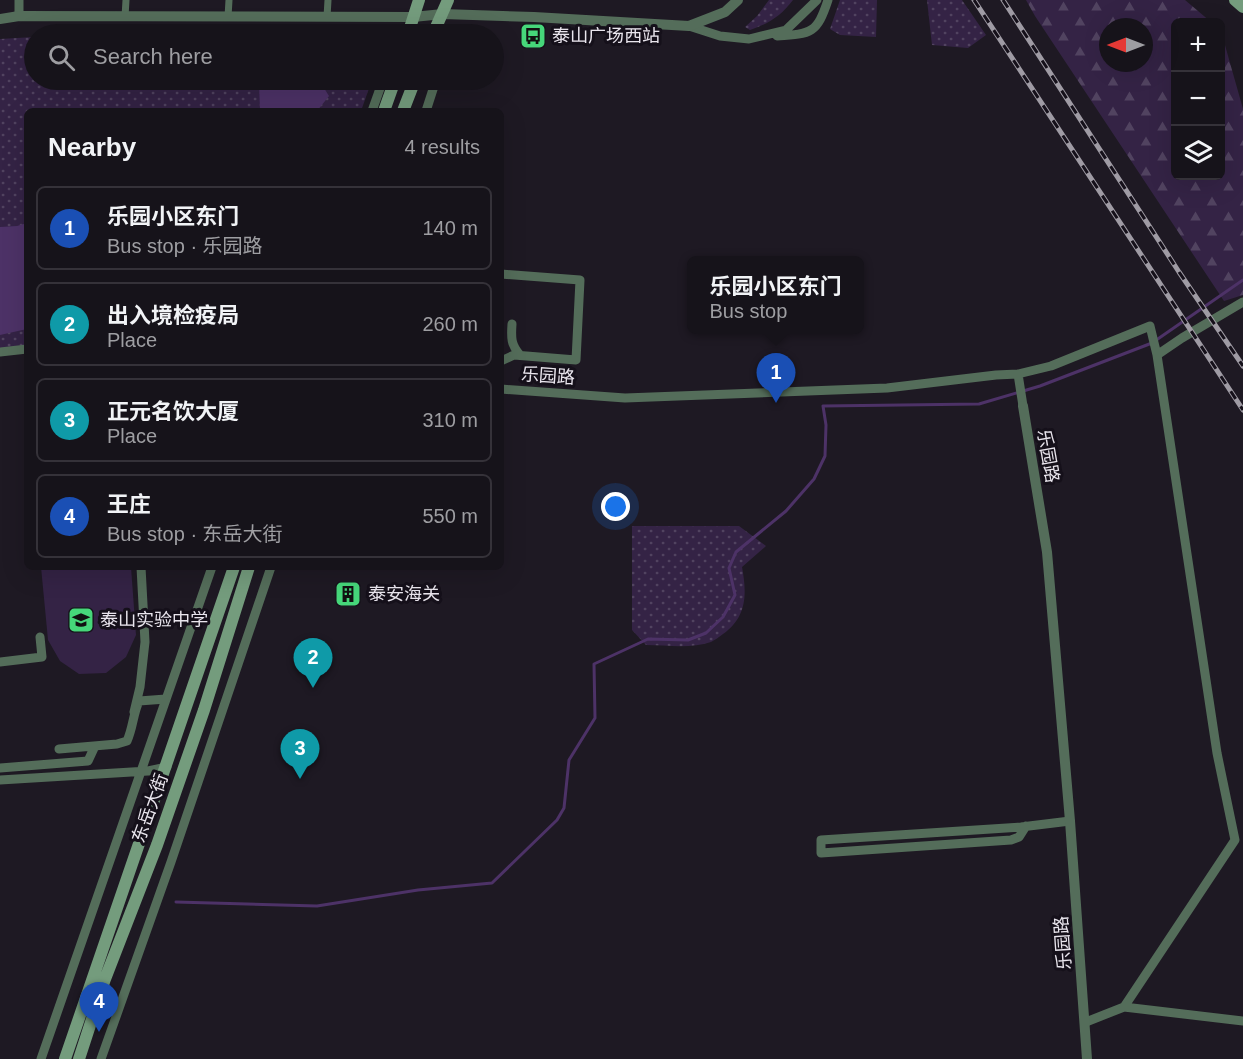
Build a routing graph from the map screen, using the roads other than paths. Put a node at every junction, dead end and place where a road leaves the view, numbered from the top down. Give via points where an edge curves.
1 (19, 0) edge
2 (126, 0) edge
3 (229, 0) edge
4 (328, 0) edge
5 (418, 0) edge
6 (448, 0) edge
7 (738, 0) edge
8 (817, 0) edge
9 (828, 0) edge
10 (1235, 0) edge
11 (1243, 7) edge
12 (443, 14) junction
13 (19, 16) junction
14 (125, 16) junction
15 (228, 17) junction
16 (327, 17) junction
17 (413, 17) junction
18 (0, 19) edge
19 (410, 24) edge
20 (438, 24) edge
21 (442, 24) edge
22 (689, 26) junction
23 (757, 37) junction
24 (379, 90) edge
25 (391, 90) edge
26 (411, 90) edge
27 (433, 90) edge
28 (373, 108) edge
29 (385, 108) edge
30 (404, 108) edge
31 (427, 108) edge
32 (504, 274) edge
33 (1243, 302) edge
34 (512, 324) dead end
35 (24, 349) edge
36 (0, 352) edge
37 (1156, 352) junction
38 (520, 356) junction
39 (504, 360) edge
40 (1018, 378) junction
41 (504, 388) edge
42 (1023, 406) joint
43 (141, 570) edge
44 (211, 570) edge
45 (233, 570) edge
46 (248, 570) edge
47 (270, 570) edge
48 (40, 637) dead end
49 (0, 662) edge
50 (140, 687) junction
51 (166, 699) junction
52 (139, 701) junction
53 (134, 712) junction
54 (95, 746) junction
55 (58, 749) dead end
56 (167, 767) junction
57 (0, 768) edge
58 (142, 771) junction
59 (0, 780) edge
60 (1070, 821) junction
61 (1026, 826) junction
62 (1124, 1007) junction
63 (1243, 1021) edge
64 (1086, 1022) junction
65 (41, 1059) edge
66 (65, 1059) edge
67 (79, 1059) edge
68 (101, 1059) edge
69 (1088, 1059) edge

1 - 13 street
2 - 14 street
3 - 15 street
4 - 16 street
5 - 17 main road
6 - 12 main road
7 - 22 street via 724,12
8 - 23 street via 786,30
9 - 23 street via 820,22 804,35
10 - 11 main road
12 - 17 street
12 - 20 main road
12 - 21 street
12 - 22 street
13 - 14 street
13 - 18 street
14 - 15 street
15 - 16 street
16 - 17 street
17 - 19 main road
22 - 23 street via 720,36
24 - 28 street
25 - 29 main road
26 - 30 main road
27 - 31 street
32 - 38 street via 580,280 576,360
33 - 37 street
34 - 38 street via 513,348
35 - 36 street
37 - 40 street via 1150,326
37 - 62 street via 1217,753 1235,840
38 - 39 street
40 - 41 street, 乐园路 via 996,375 887,388 625,398
40 - 42 street, 乐园路
42 - 60 street, 乐园路 via 1047,552
43 - 50 street via 146,642
44 - 51 street
45 - 56 main road, 东岳大街
46 - 67 main road, 东岳大街 via 204,710
47 - 68 street
48 - 49 street via 42,657
50 - 52 street
50 - 53 street
51 - 52 street
51 - 58 street
52 - 53 street
53 - 54 street via 133,729 127,741
54 - 55 street
54 - 57 street via 88,761
56 - 58 street
56 - 66 main road, 东岳大街
58 - 59 street
58 - 65 street
60 - 61 street
60 - 64 street, 乐园路
61 - 61 street via 821,840 821,853 1011,840 1019,837
62 - 63 street
62 - 64 street
64 - 69 street, 乐园路

